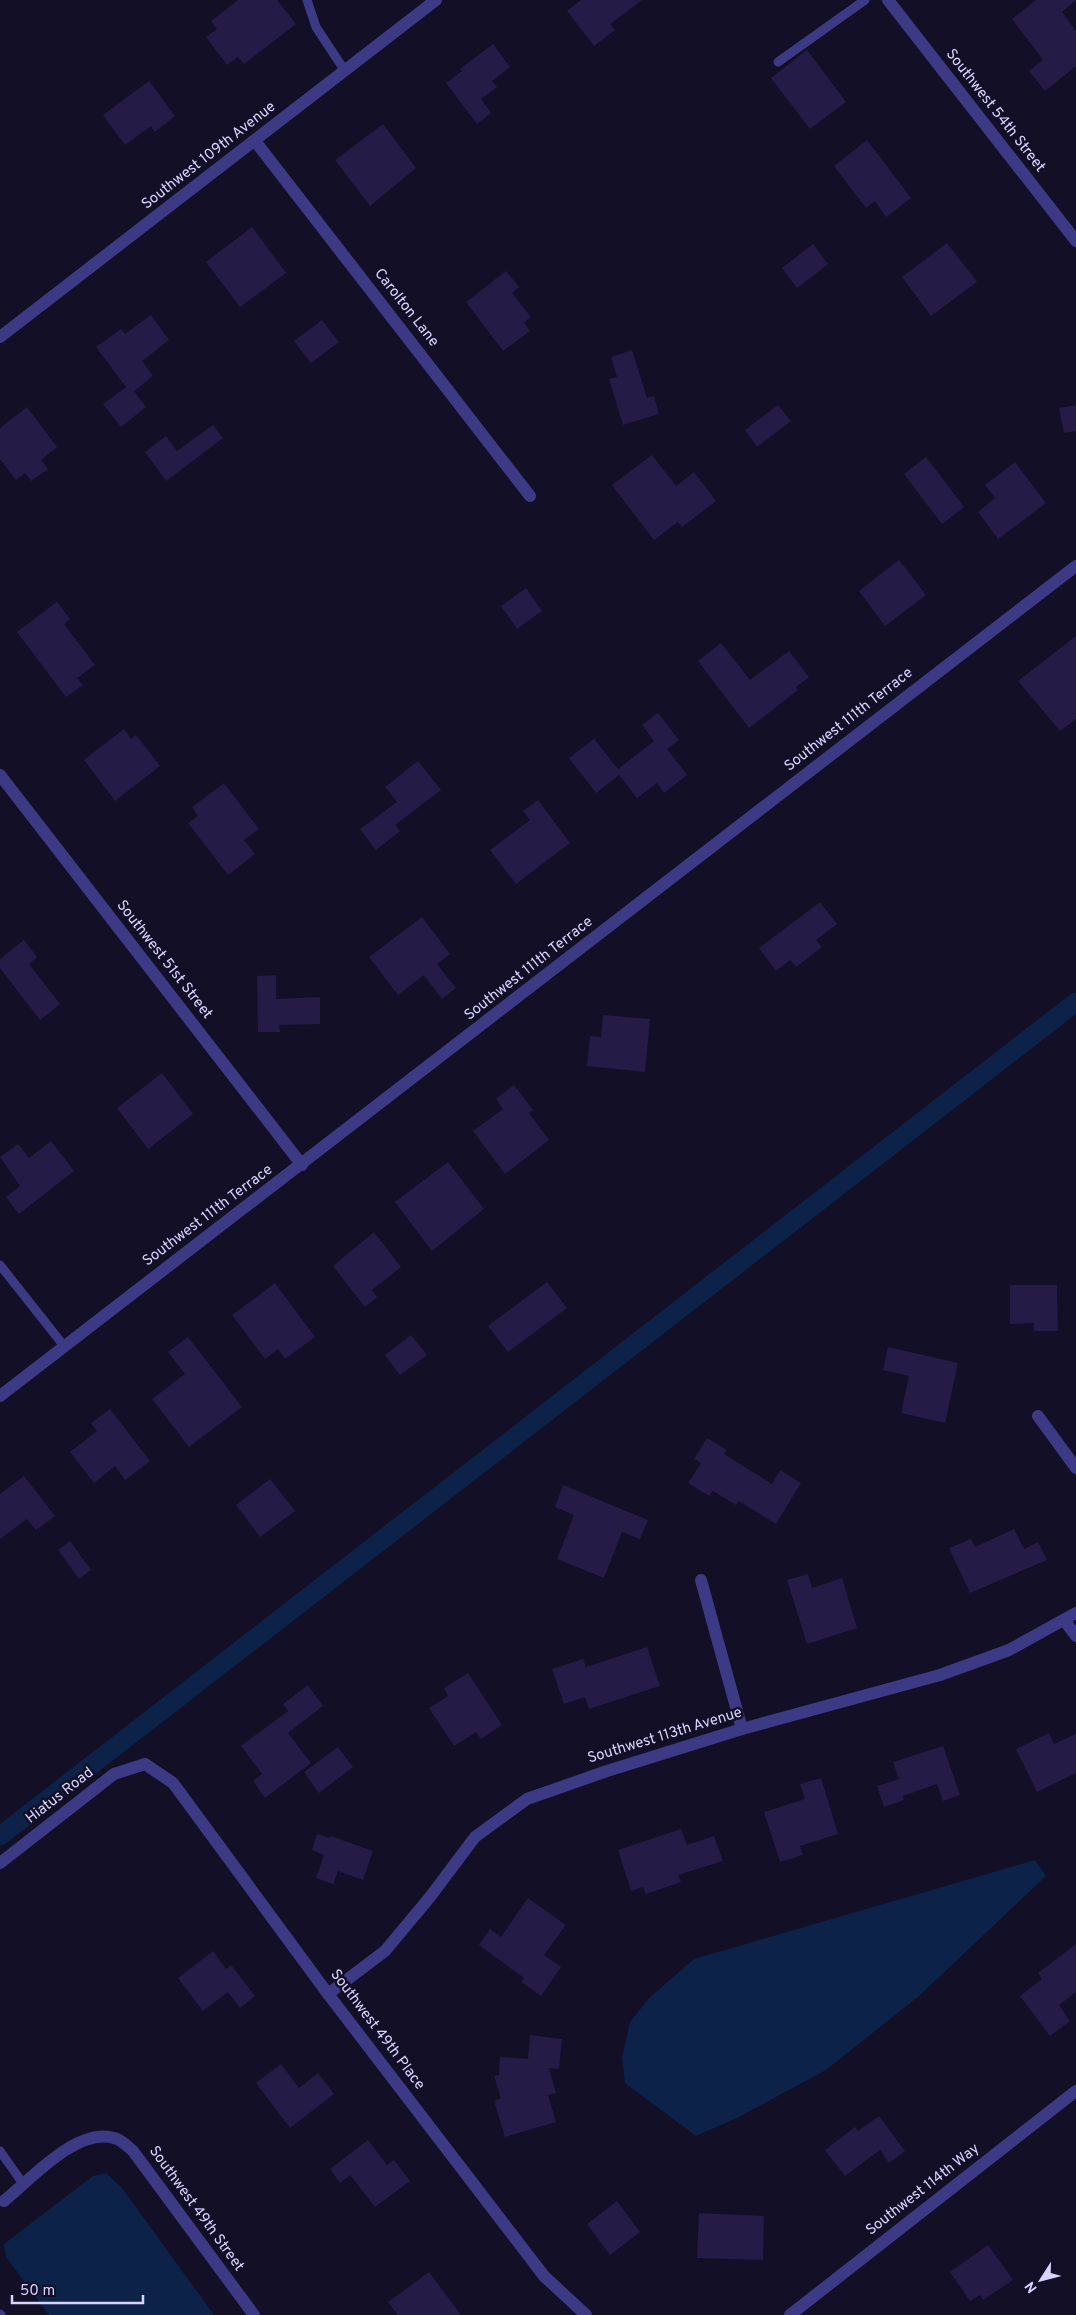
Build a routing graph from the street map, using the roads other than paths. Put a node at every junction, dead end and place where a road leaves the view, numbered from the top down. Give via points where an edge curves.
1 (307, 0) edge
2 (436, 0) edge
3 (865, 0) edge
4 (888, 0) edge
5 (778, 62) dead end
6 (345, 71) junction
7 (255, 141) junction
8 (1076, 241) edge
9 (0, 337) edge
10 (530, 496) dead end
11 (1076, 566) edge
12 (0, 775) edge
13 (302, 1165) junction
14 (0, 1265) edge
15 (64, 1346) junction
16 (0, 1396) edge
17 (1038, 1416) dead end
18 (1076, 1468) edge
19 (701, 1580) dead end
20 (1076, 1613) edge
21 (1064, 1620) junction
22 (1076, 1636) edge
23 (742, 1728) junction
24 (145, 1764) joint
25 (0, 1863) edge
26 (328, 1994) junction
27 (1076, 2091) edge
28 (0, 2151) edge
29 (24, 2184) junction
30 (1, 2202) edge
31 (254, 2315) edge
32 (586, 2315) edge
33 (790, 2315) edge

1 - 6 lane via 316,27
2 - 6 street, Southwest 109th Avenue
3 - 5 lane
4 - 8 street, Southwest 54th Street
6 - 7 street, Southwest 109th Avenue
7 - 9 street, Southwest 109th Avenue
7 - 10 street, Carolton Lane
11 - 13 street, Southwest 111th Terrace
12 - 13 street, Southwest 51st Street
13 - 15 street, Southwest 111th Terrace
14 - 15 lane
15 - 16 street, Southwest 111th Terrace
17 - 18 street
19 - 23 street
20 - 21 street, Southwest 113th Avenue
21 - 22 street
21 - 23 street, Southwest 113th Avenue via 1009,1650 940,1675
23 - 26 street, Southwest 113th Avenue via 527,1799 475,1837 385,1951
24 - 25 street, Hiatus Road via 114,1774
24 - 26 street, Southwest 49th Place via 173,1783
26 - 32 street, Southwest 49th Place via 544,2276
27 - 33 street, Southwest 114th Way
28 - 29 lane
29 - 30 street, Southwest 49th Street
29 - 31 street, Southwest 49th Street via 73,2144 97,2136 116,2138 133,2151

